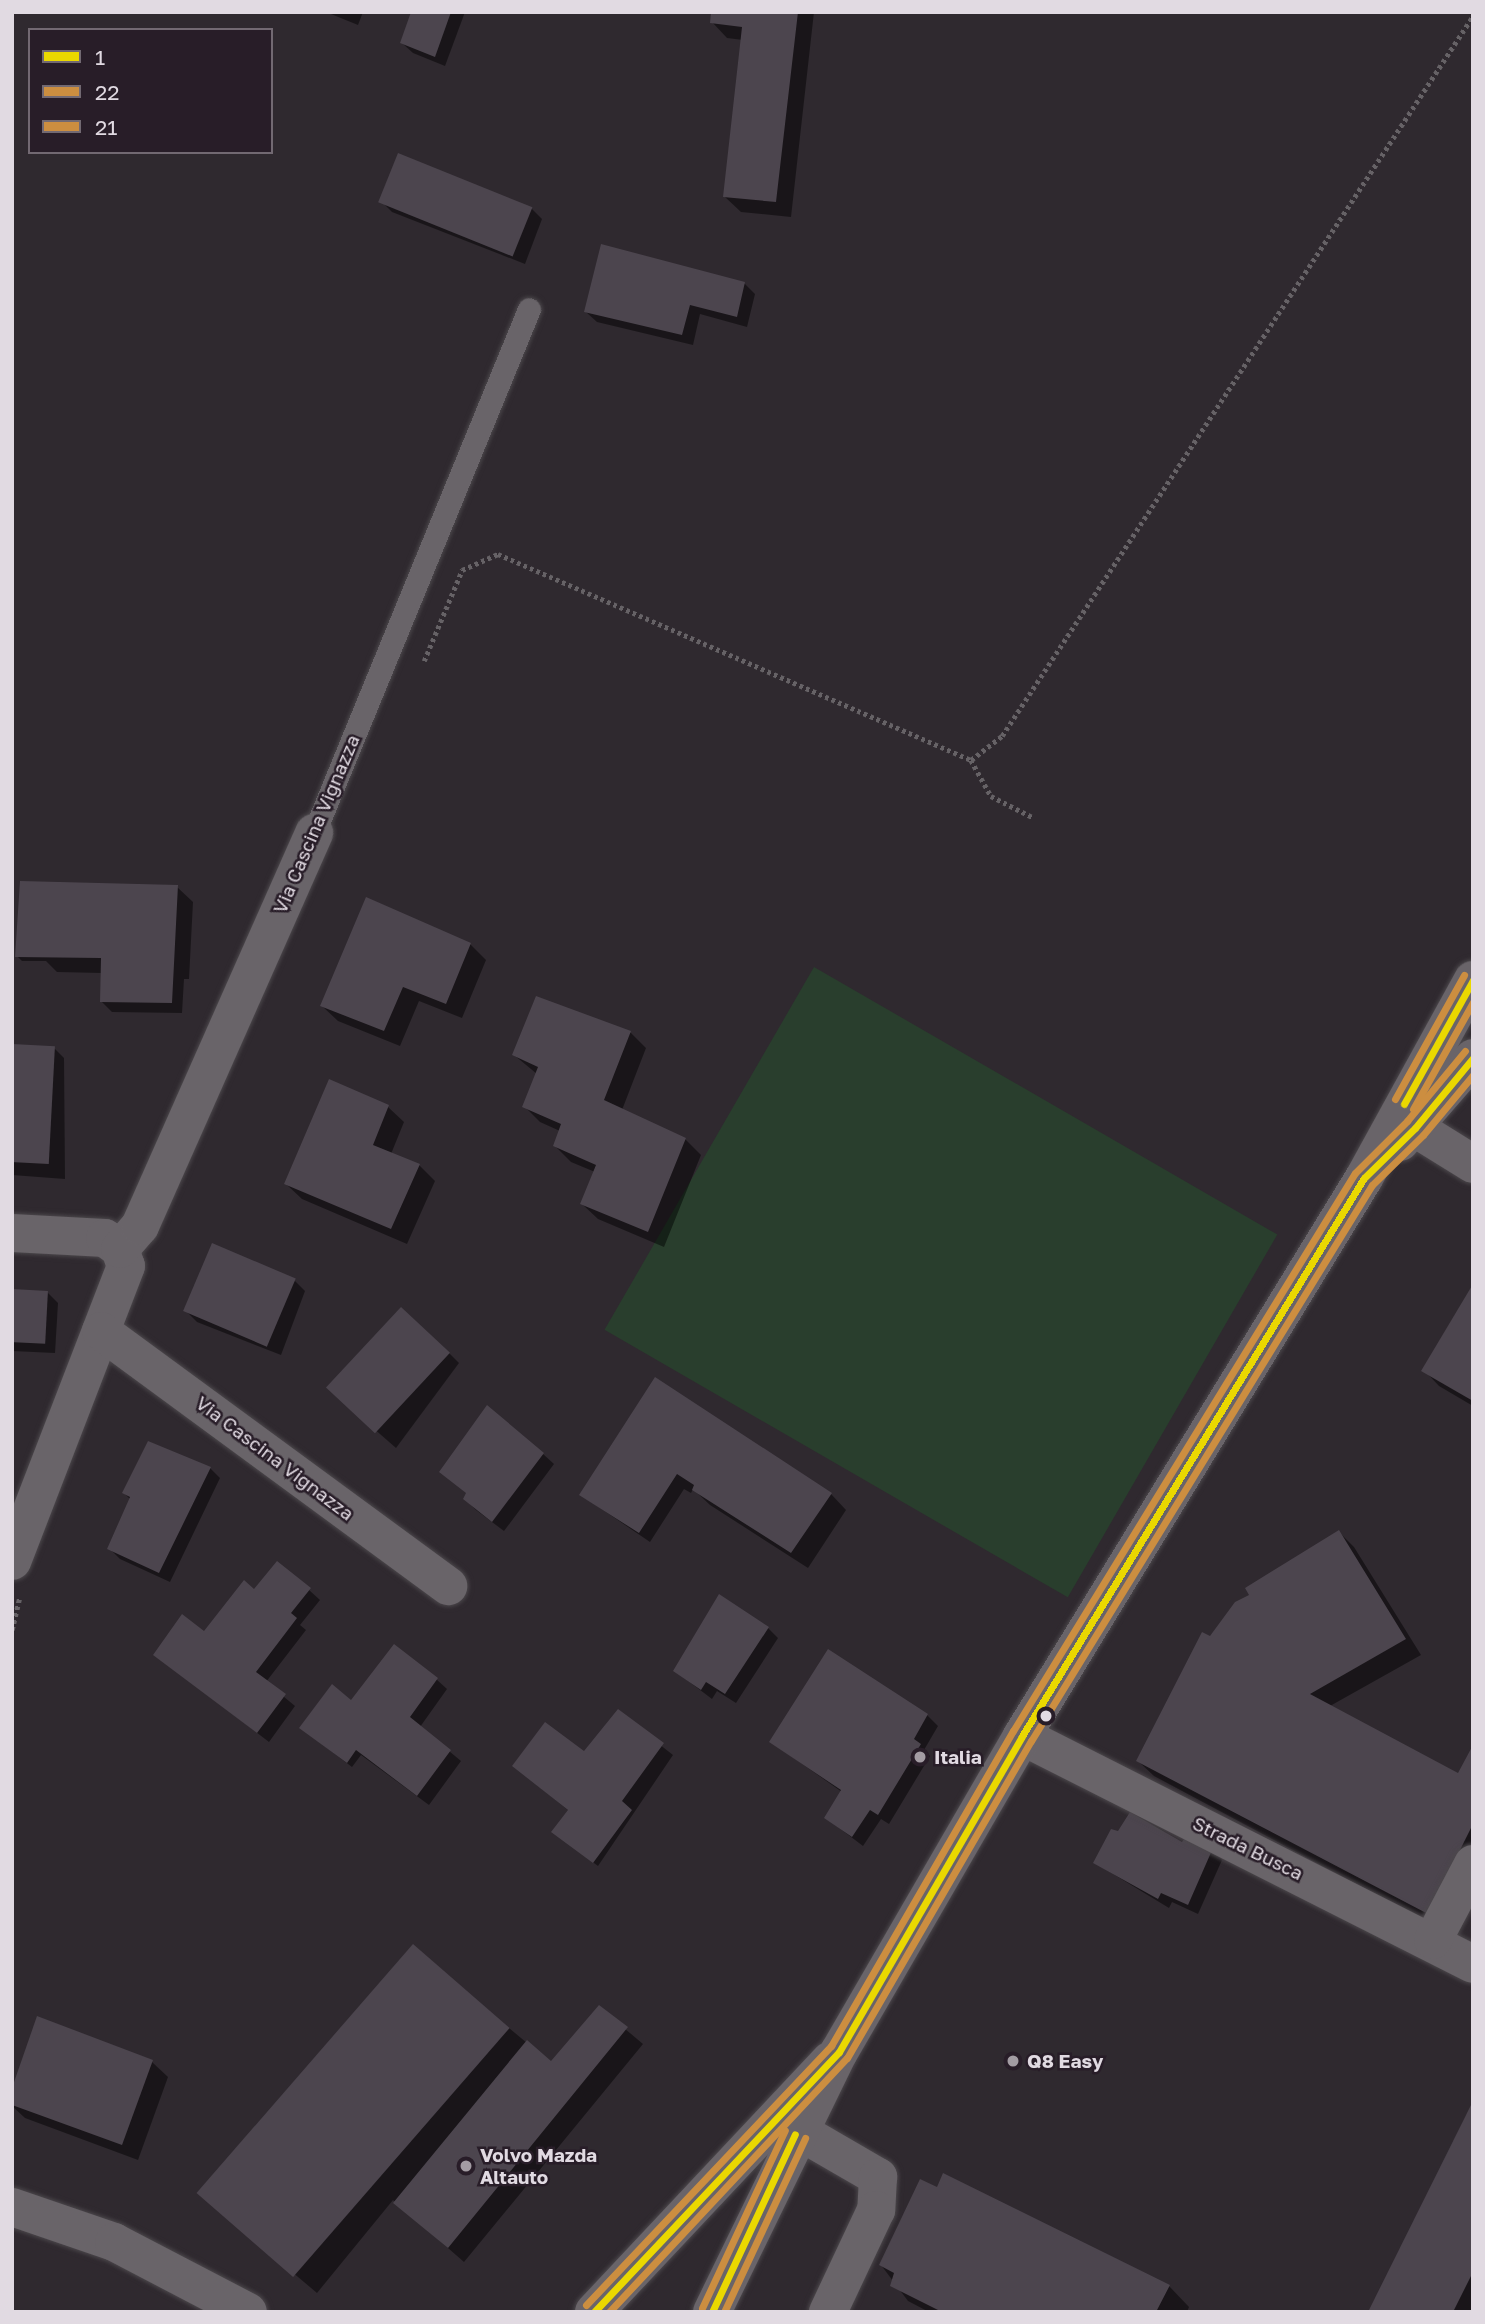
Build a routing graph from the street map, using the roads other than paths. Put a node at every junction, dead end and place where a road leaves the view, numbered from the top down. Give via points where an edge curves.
1 (529, 309) dead end
2 (314, 834) joint
3 (1473, 980) edge
4 (1473, 1058) edge
5 (1415, 1128) junction
6 (1473, 1164) edge
7 (1364, 1178) junction
8 (12, 1233) edge
9 (120, 1249) junction
10 (101, 1331) junction
11 (12, 1561) edge
12 (448, 1586) dead end
13 (1022, 1736) junction
14 (1473, 1864) edge
15 (1433, 1940) junction
16 (1473, 1964) edge
17 (839, 2052) junction
18 (797, 2130) junction
19 (12, 2207) edge
20 (840, 2308) edge
21 (248, 2312) edge
22 (594, 2312) edge
23 (712, 2312) edge

1 - 2 lane, Via Cascina Vignazza
2 - 9 street, Via Cascina Vignazza via 140,1226
3 - 7 street
4 - 5 street
5 - 6 street
5 - 7 street
7 - 13 street
8 - 9 street via 97,1237
9 - 10 street via 124,1275
10 - 11 street
10 - 12 street, Via Cascina Vignazza
13 - 15 street, Strada Busca
13 - 17 street
14 - 15 street
15 - 16 street, Strada Busca
17 - 18 street
17 - 22 street
18 - 20 street via 878,2177 876,2210
18 - 23 street
19 - 21 street via 114,2242

